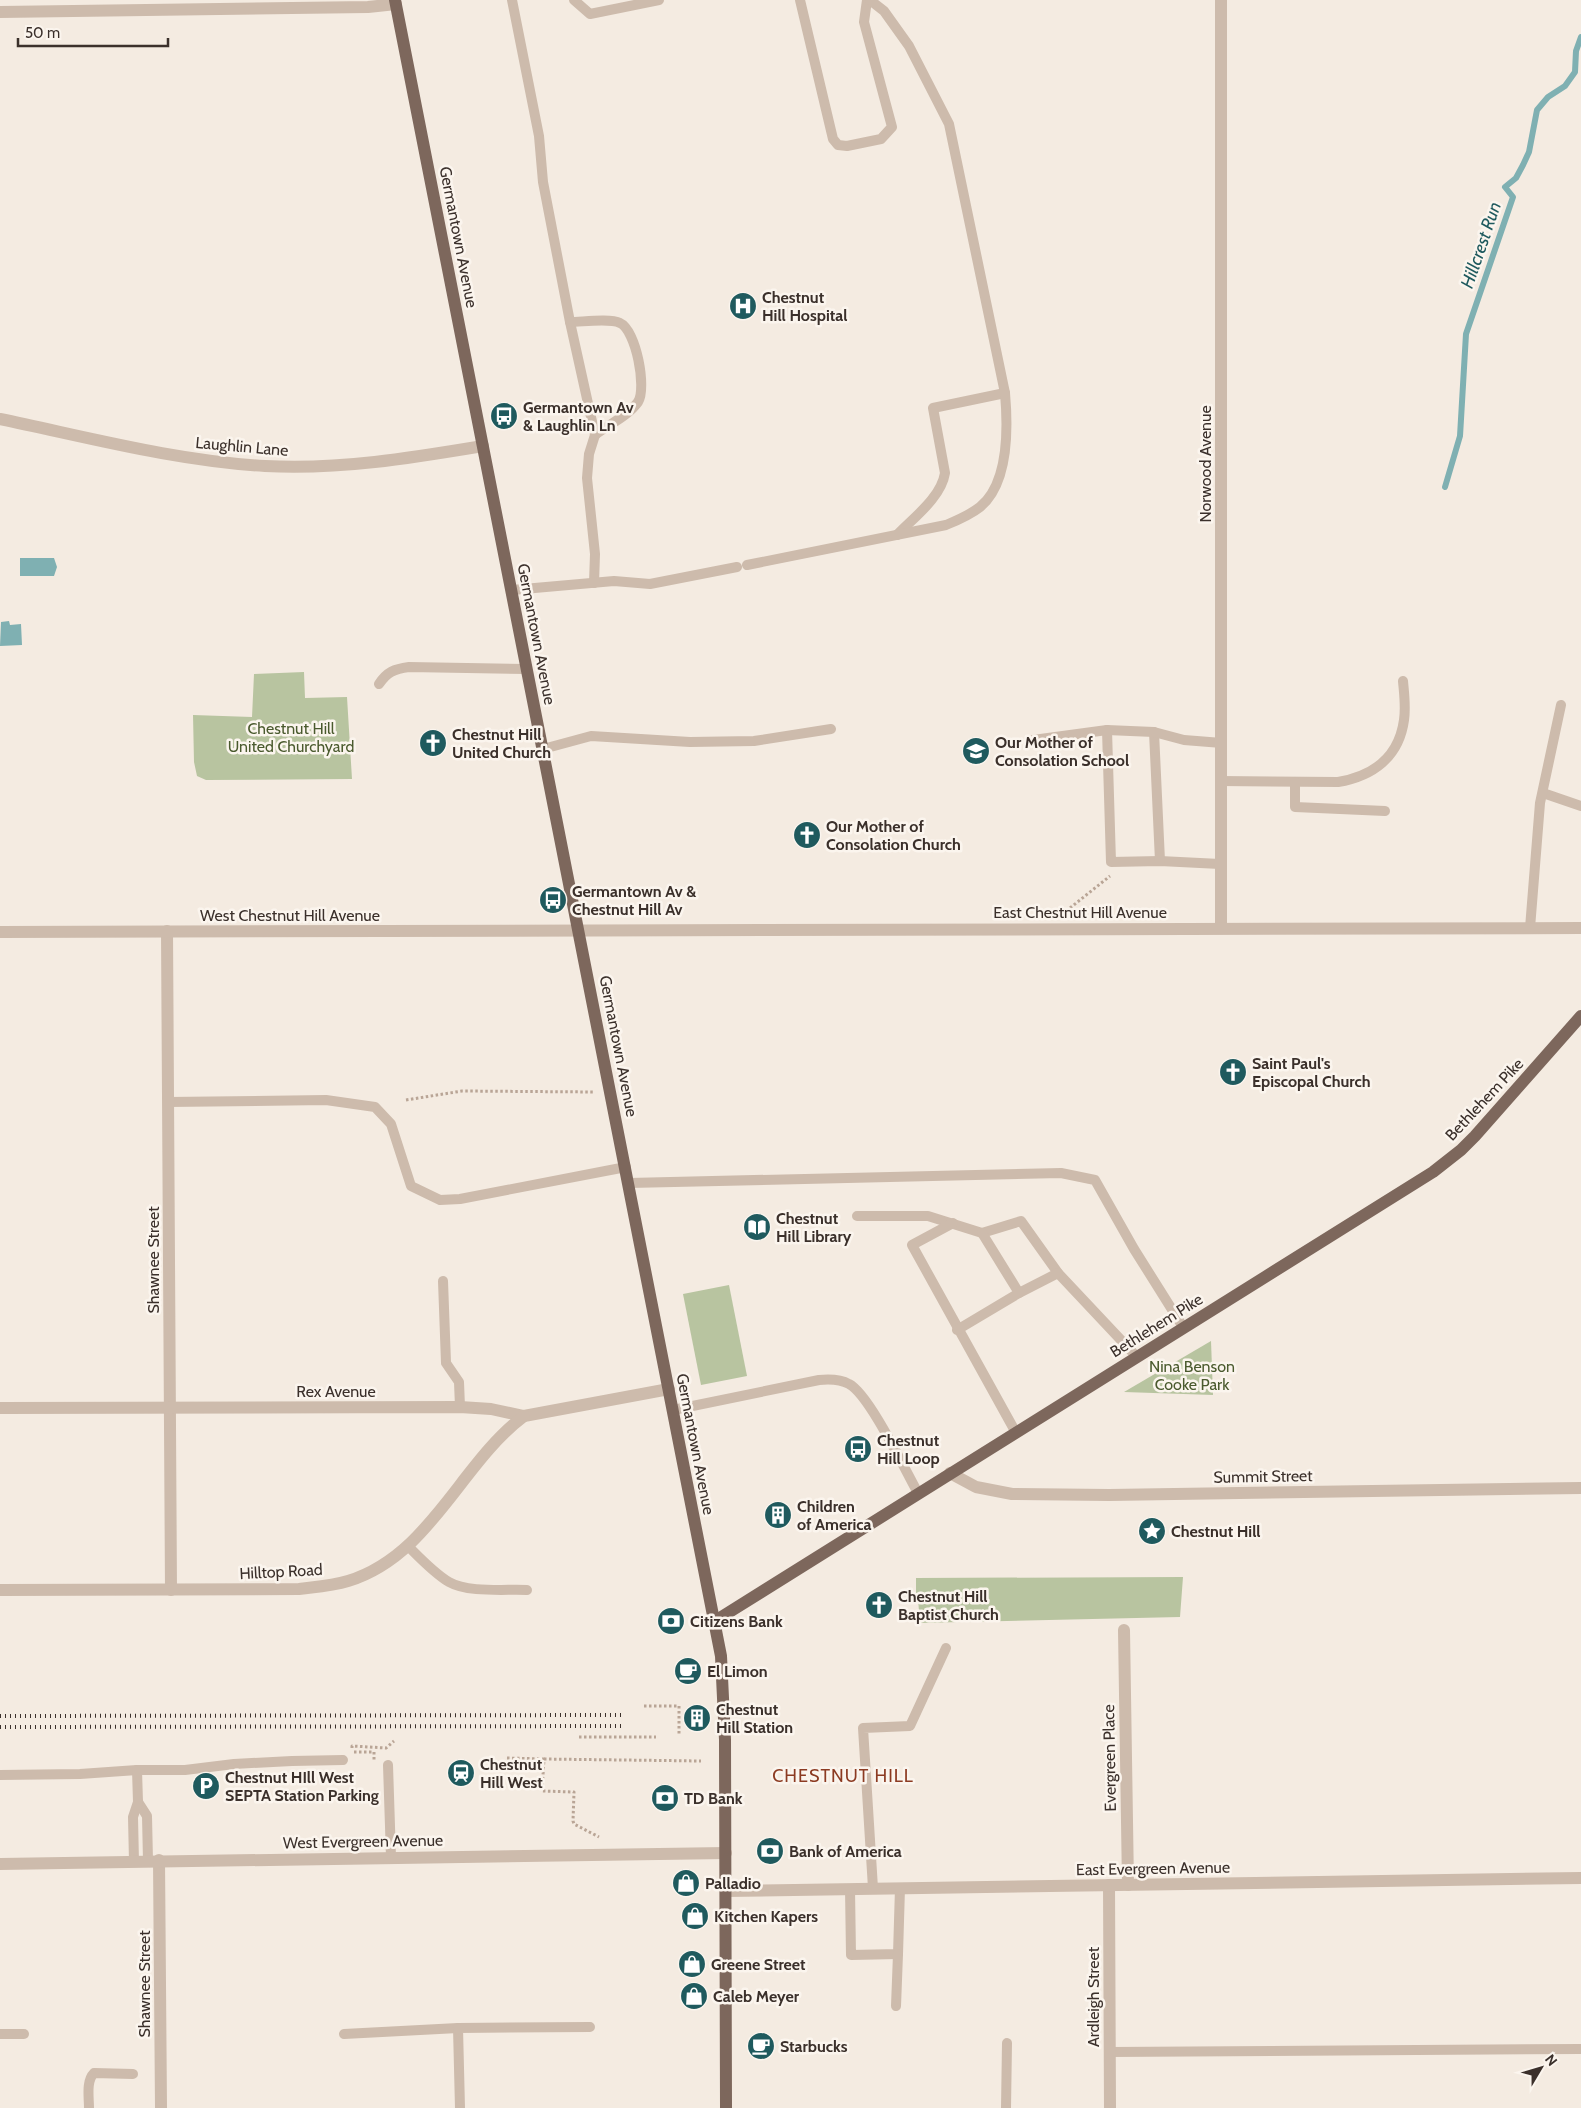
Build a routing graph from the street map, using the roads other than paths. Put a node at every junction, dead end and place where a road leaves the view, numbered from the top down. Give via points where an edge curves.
1 (512, 0) edge
2 (574, 0) edge
3 (659, 0) edge
4 (800, 0) edge
5 (868, 0) edge
6 (1220, 0) edge
7 (395, 2) edge
8 (0, 12) edge
9 (570, 322) junction
10 (1005, 393) junction
11 (0, 419) edge
12 (595, 435) junction
13 (483, 446) junction
14 (896, 535) junction
15 (594, 583) junction
16 (512, 590) junction
17 (527, 669) junction
18 (1403, 680) dead end
19 (379, 684) dead end
20 (1560, 705) dead end
21 (831, 728) dead end
22 (1107, 730) junction
23 (1154, 732) junction
24 (1033, 740) dead end
25 (1222, 743) junction
26 (543, 749) junction
27 (1220, 781) junction
28 (1294, 782) junction
29 (1543, 793) junction
30 (1581, 806) edge
31 (1385, 811) dead end
32 (1160, 861) junction
33 (1220, 864) junction
34 (1221, 928) junction
35 (1530, 928) junction
36 (1581, 928) edge
37 (579, 930) junction
38 (167, 931) junction
39 (0, 932) edge
40 (1581, 1016) edge
41 (168, 1102) junction
42 (626, 1167) junction
43 (629, 1183) junction
44 (856, 1216) dead end
45 (953, 1224) junction
46 (982, 1233) junction
47 (1058, 1274) junction
48 (443, 1281) dead end
49 (1018, 1293) junction
50 (1183, 1327) junction
51 (957, 1330) junction
52 (1136, 1356) junction
53 (669, 1389) junction
54 (460, 1406) junction
55 (0, 1408) edge
56 (170, 1408) junction
57 (673, 1410) junction
58 (524, 1416) junction
59 (1015, 1431) junction
60 (950, 1473) junction
61 (1581, 1488) edge
62 (918, 1493) junction
63 (408, 1546) junction
64 (0, 1590) edge
65 (171, 1590) junction
66 (527, 1590) dead end
67 (715, 1621) junction
68 (1124, 1630) dead end
69 (946, 1648) dead end
70 (343, 1760) dead end
71 (388, 1765) road end
72 (138, 1770) junction
73 (0, 1774) edge
74 (138, 1802) junction
75 (726, 1853) junction
76 (391, 1857) junction
77 (154, 1860) junction
78 (134, 1862) junction
79 (0, 1864) edge
80 (1581, 1878) edge
81 (1109, 1885) junction
82 (1128, 1885) junction
83 (873, 1888) junction
84 (900, 1888) junction
85 (850, 1889) junction
86 (726, 1891) junction
87 (898, 1954) junction
88 (896, 2006) dead end
89 (590, 2026) dead end
90 (458, 2028) junction
91 (0, 2034) edge
92 (24, 2034) dead end
93 (344, 2034) dead end
94 (1007, 2043) dead end
95 (1581, 2049) edge
96 (1110, 2052) junction
97 (133, 2074) dead end
98 (89, 2108) edge
99 (161, 2108) edge
100 (460, 2108) edge
101 (726, 2108) edge
102 (1006, 2108) edge
103 (1110, 2108) edge

1 - 9 lane
2 - 3 lane via 590,14
4 - 5 lane via 832,139 838,146 881,139 892,127 864,22
5 - 10 lane via 884,11 909,46 948,124
6 - 25 street, Norwood Avenue
7 - 8 street via 368,7
7 - 13 main road, Germantown Avenue
9 - 12 lane
9 - 12 lane via 620,323 633,340 642,388 639,400 631,410
10 - 14 lane via 1005,446 998,479 982,506 946,525
10 - 14 lane via 933,408 945,473 943,483
11 - 13 street, Laughlin Lane via 184,457 265,466 352,465
12 - 15 lane via 587,478 595,554
13 - 16 main road, Germantown Avenue
14 - 15 lane via 650,584 625,581
15 - 16 lane
16 - 17 main road, Germantown Avenue
17 - 19 lane via 409,667 394,669
17 - 26 main road, Germantown Avenue
18 - 28 lane via 1404,719 1400,737 1381,764 1368,774 1353,779
20 - 29 lane
21 - 26 lane via 754,741 690,742 591,736
22 - 23 lane
22 - 24 lane
22 - 32 lane via 1111,862
23 - 25 lane via 1184,740
23 - 32 lane
25 - 27 street, Norwood Avenue
26 - 37 main road, Germantown Avenue
27 - 28 lane
27 - 33 street, Norwood Avenue
28 - 31 lane via 1295,807
29 - 30 lane
29 - 35 lane
32 - 33 lane
33 - 34 street, Norwood Avenue
34 - 35 street, East Chestnut Hill Avenue
34 - 37 street, East Chestnut Hill Avenue
35 - 36 street, East Chestnut Hill Avenue
37 - 38 street, West Chestnut Hill Avenue
37 - 42 main road, Germantown Avenue
38 - 39 street, West Chestnut Hill Avenue
38 - 41 street, Shawnee Street
40 - 50 main road, Bethlehem Pike via 1475,1136 1449,1160
41 - 42 lane via 326,1100 375,1107 391,1124 411,1186 440,1200 460,1199
41 - 56 street, Shawnee Street
42 - 43 main road, Germantown Avenue
43 - 50 lane via 1061,1173 1094,1180
43 - 53 main road, Germantown Avenue
44 - 45 lane via 928,1216
45 - 46 lane
45 - 51 lane via 912,1246
46 - 47 lane via 1021,1221
46 - 49 lane
47 - 49 lane
47 - 52 lane
48 - 54 lane via 446,1363 459,1382
49 - 51 lane
50 - 52 main road, Bethlehem Pike
51 - 59 lane
52 - 59 main road, Bethlehem Pike
53 - 57 main road, Germantown Avenue
53 - 58 street, Rex Avenue
54 - 56 street, Rex Avenue
54 - 58 street, Rex Avenue
55 - 56 street, Rex Avenue
56 - 65 street, Shawnee Street
57 - 62 lane via 819,1380 841,1380 850,1384 866,1402
57 - 67 main road, Germantown Avenue
58 - 63 street, Hilltop Road via 503,1433
59 - 60 main road, Bethlehem Pike
60 - 61 street, Summit Street via 976,1487 1012,1494
60 - 62 main road, Bethlehem Pike
62 - 67 main road, Bethlehem Pike
63 - 65 street, Hilltop Road via 362,1576 325,1586
63 - 66 lane via 451,1583 466,1588
64 - 65 street, Hilltop Road
67 - 75 main road, Germantown Avenue via 724,1688
68 - 82 street, Evergreen Place
69 - 83 lane via 910,1726 863,1728
70 - 72 lane
71 - 76 lane
72 - 73 lane
72 - 74 lane
74 - 77 lane via 147,1816
74 - 78 lane via 133,1817
75 - 76 street, West Evergreen Avenue
75 - 86 main road, Germantown Avenue
76 - 77 street, West Evergreen Avenue
77 - 78 street, West Evergreen Avenue
77 - 99 street, Shawnee Street
78 - 79 street, West Evergreen Avenue
80 - 82 street, East Evergreen Avenue
81 - 82 street, East Evergreen Avenue
81 - 84 street, East Evergreen Avenue
81 - 96 street, Ardleigh Street
83 - 84 street, East Evergreen Avenue
83 - 85 street, East Evergreen Avenue
84 - 87 lane
85 - 86 street, East Evergreen Avenue
85 - 87 lane via 851,1955
86 - 101 main road, Germantown Avenue
87 - 88 lane
89 - 90 lane
90 - 93 lane
90 - 100 lane
91 - 92 lane
94 - 102 lane
95 - 96 lane
96 - 103 street, Ardleigh Street
97 - 98 lane via 94,2073 89,2083

